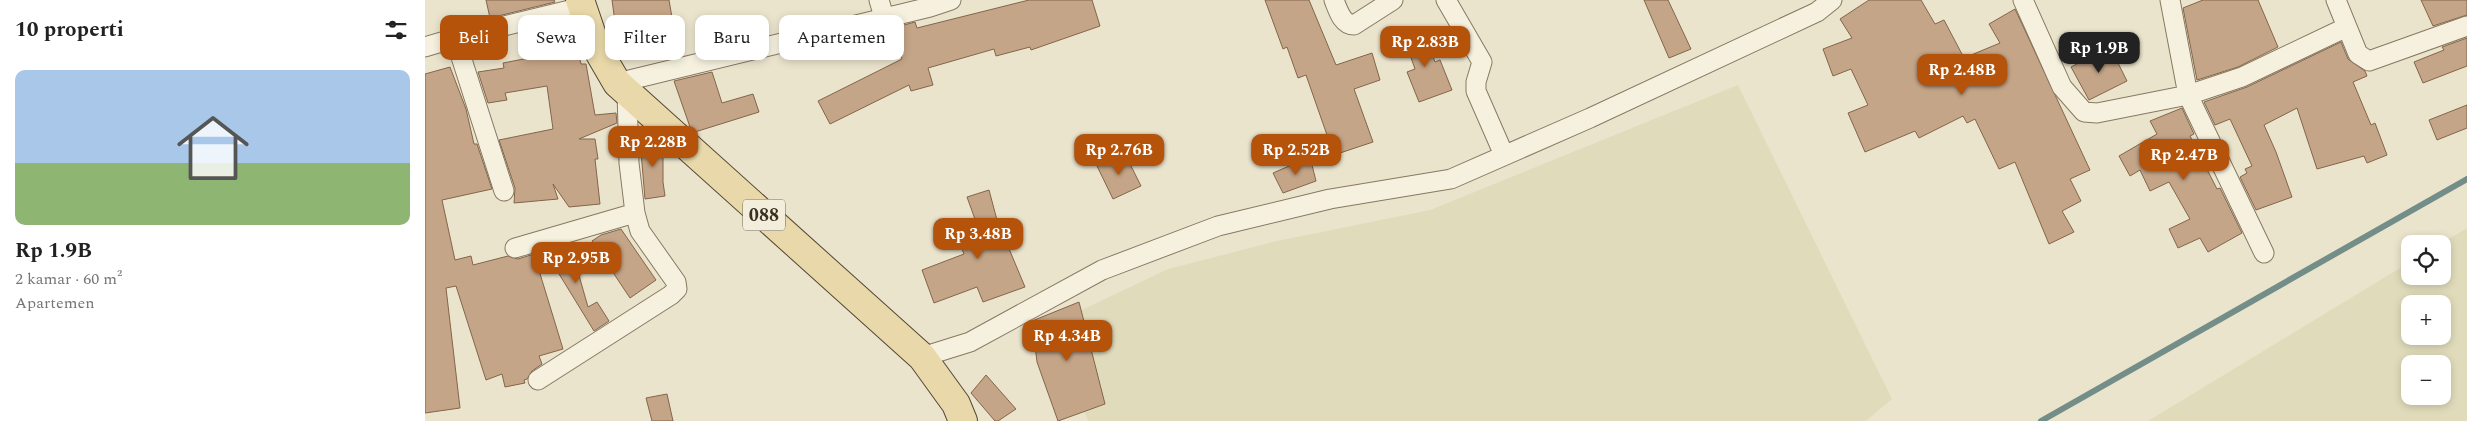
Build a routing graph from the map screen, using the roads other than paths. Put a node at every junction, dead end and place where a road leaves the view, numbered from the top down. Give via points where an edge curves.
1 (951, 0) edge
2 (1334, 0) edge
3 (1393, 0) edge
4 (1446, 0) edge
5 (1832, 0) edge
6 (2023, 0) edge
7 (2170, 0) edge
8 (2336, 0) edge
9 (581, 4) edge
10 (1815, 6) edge
11 (881, 9) edge
12 (508, 24) edge
13 (2467, 26) edge
14 (2347, 27) junction
15 (440, 42) edge
16 (425, 47) edge
17 (462, 60) edge
18 (622, 88) junction
19 (2189, 95) junction
20 (1503, 155) junction
21 (504, 191) dead end
22 (635, 213) junction
23 (515, 248) dead end
24 (2264, 253) dead end
25 (922, 357) junction
26 (538, 380) dead end
27 (963, 421) edge

1 - 11 street via 930,7
2 - 3 street via 1344,22 1354,25
4 - 20 street via 1482,62 1476,82 1477,91
5 - 10 street
6 - 19 street via 2062,88 2084,112 2097,113
7 - 19 street
8 - 14 street
9 - 12 street
9 - 18 main road, 088 via 596,47
10 - 20 street via 1591,118
11 - 18 street
13 - 14 street via 2369,61 2358,54
14 - 19 street via 2242,78
15 - 16 street
17 - 21 street
18 - 22 street
18 - 25 main road, 088
19 - 24 street
20 - 25 street via 1451,179 1330,199 1218,226 1102,270 970,342
22 - 23 street
22 - 26 street via 640,231 677,282 677,288 671,295
25 - 27 main road, 088 via 956,404

